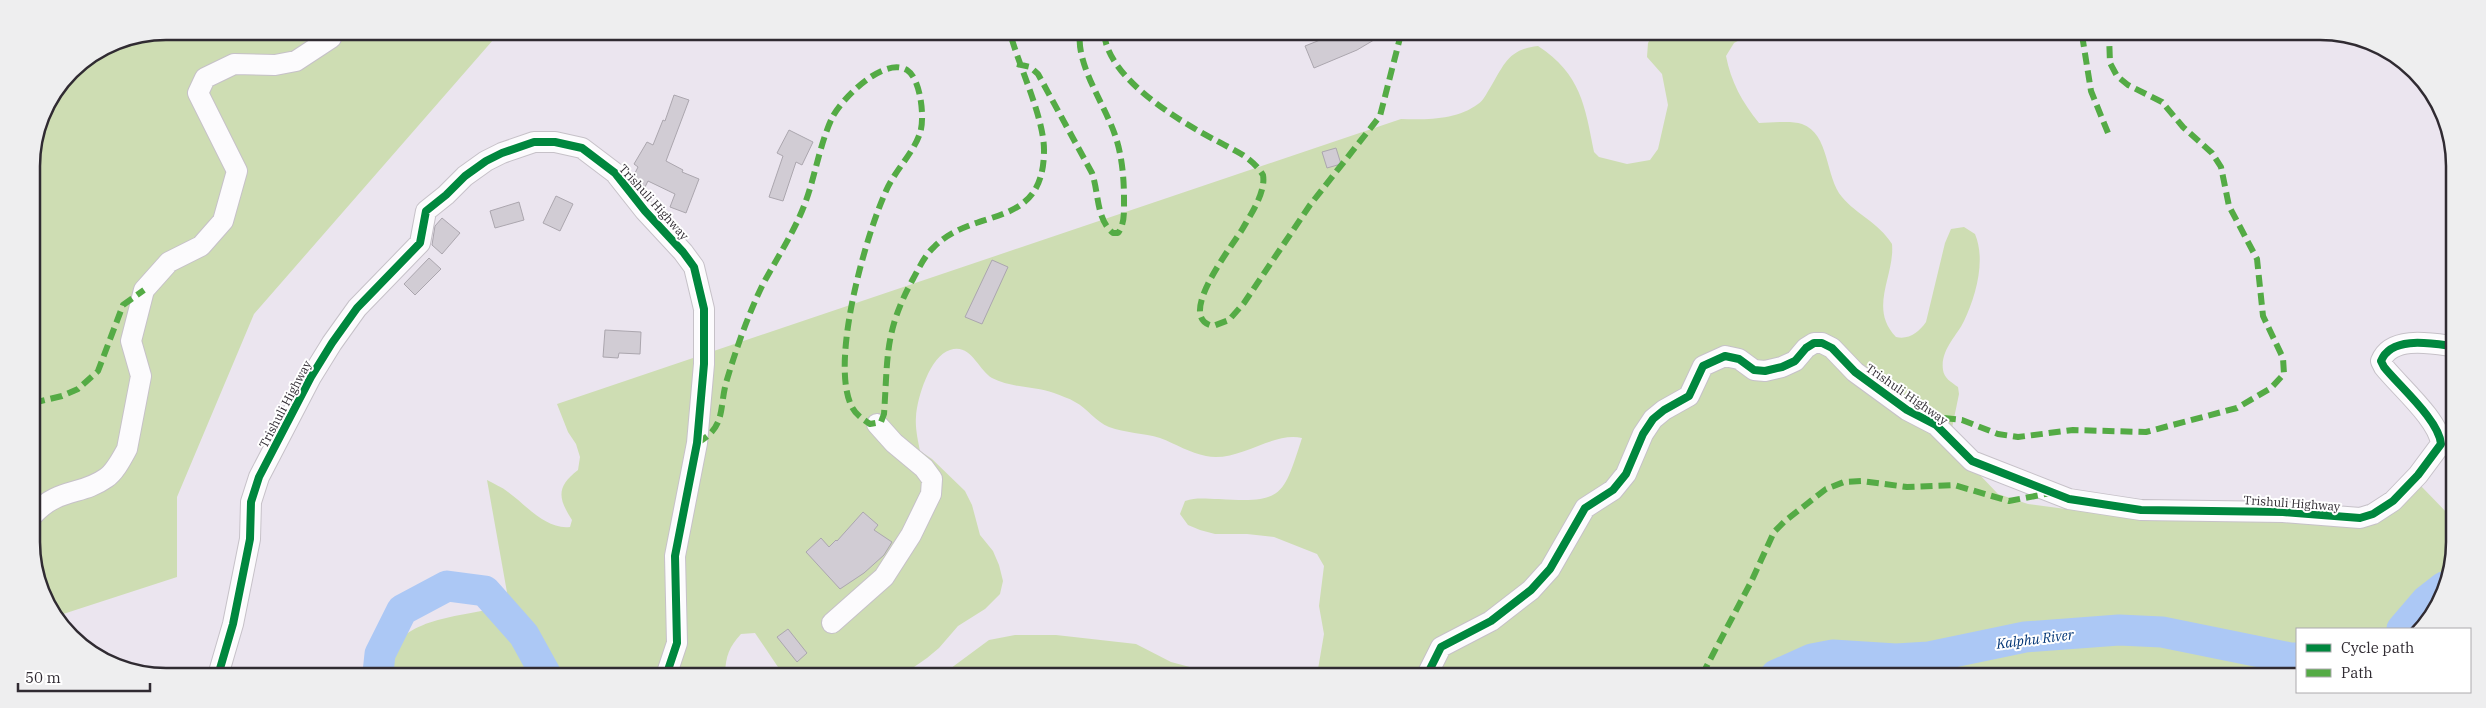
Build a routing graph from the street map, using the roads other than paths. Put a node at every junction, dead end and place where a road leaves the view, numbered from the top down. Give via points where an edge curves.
1 (328, 40) edge
2 (2446, 346) edge
3 (878, 424) dead end
4 (40, 508) edge
5 (832, 623) dead end
6 (220, 668) edge
7 (669, 668) edge
8 (1431, 668) edge

1 - 4 street via 296,61 275,65 234,64 205,78 198,93 238,171 223,221 201,246 169,262 144,290 132,341 141,376 127,449 121,460 107,478 59,495
2 - 8 street, Trishuli Highway via 2402,345 2384,354 2381,360 2384,367 2432,424 2441,444 2393,502 2373,514 2352,519 2283,512 2141,510 2069,499 1972,461 1936,424 1906,410 1822,343 1814,343 1782,367 1765,370 1754,370 1725,356 1703,366 1689,396 1653,419 1626,474 1613,490 1585,508 1550,569 1531,590 1491,621 1441,647
3 - 5 street via 894,443 924,468 932,479 931,494 911,535 884,577
6 - 7 street, Trishuli Highway via 250,539 253,494 311,377 357,308 420,243 426,211 486,161 534,142 555,142 582,148 615,173 694,267 704,309 702,396 697,443 674,556 677,643

